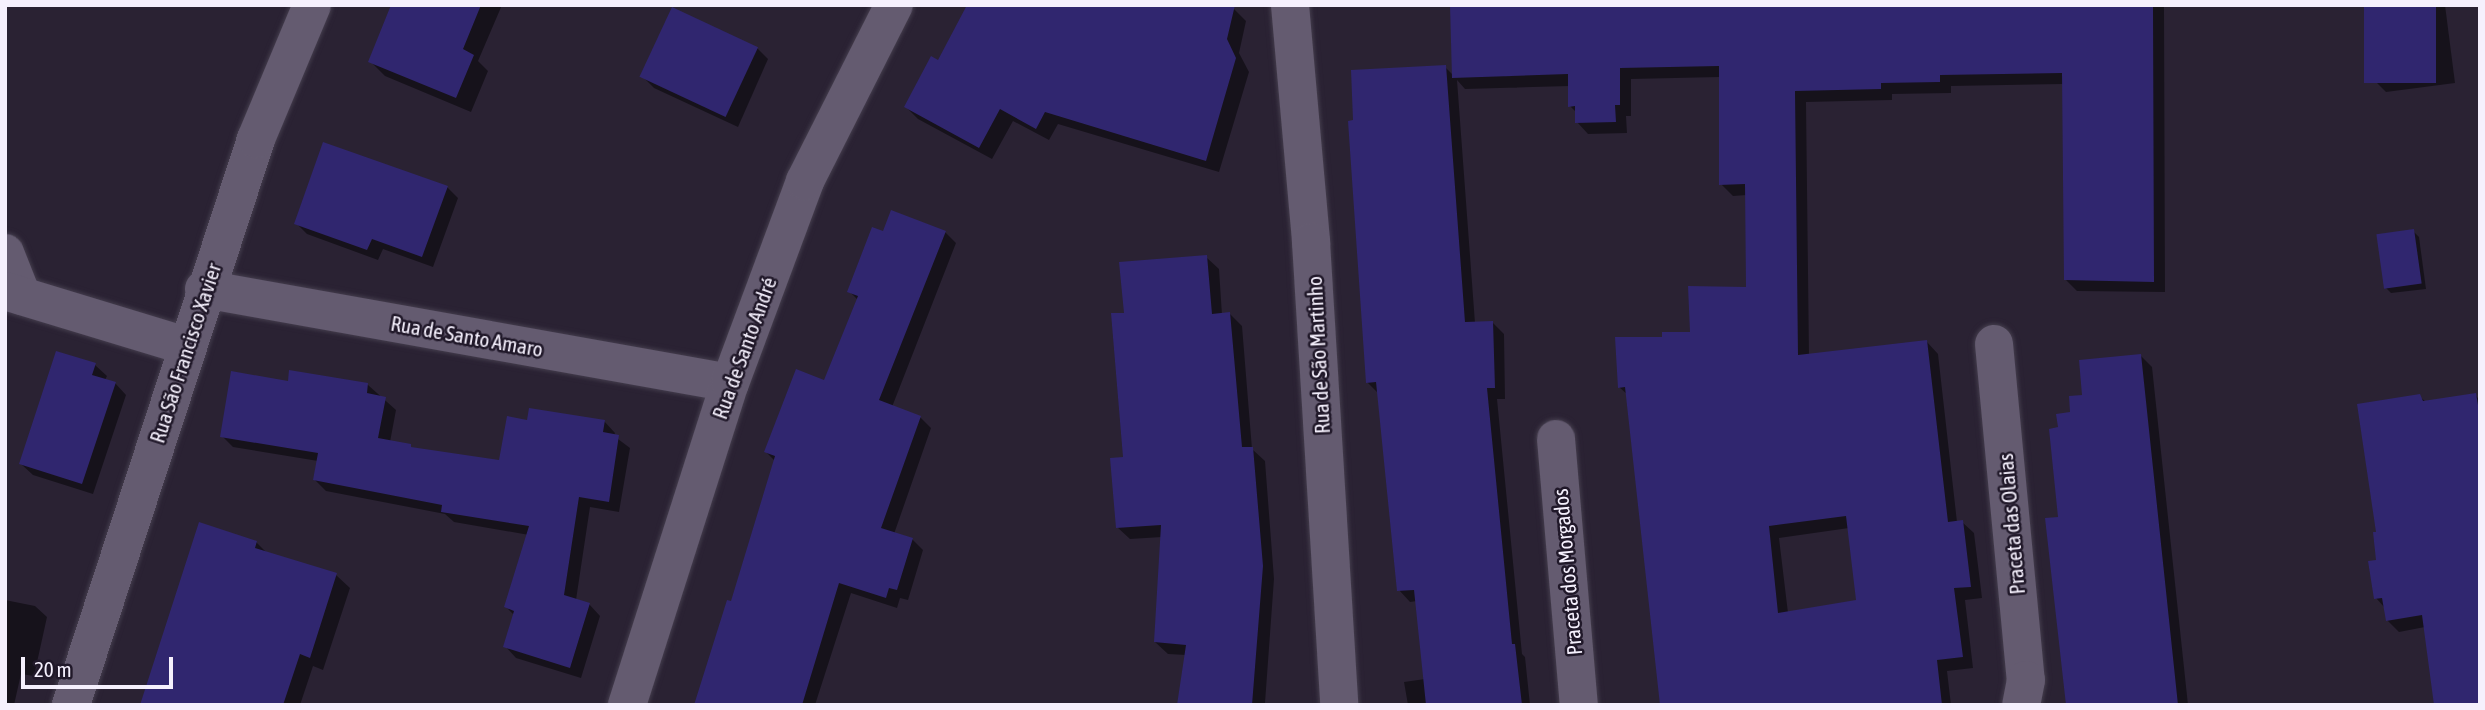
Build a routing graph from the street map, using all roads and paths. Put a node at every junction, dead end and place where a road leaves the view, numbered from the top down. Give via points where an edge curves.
1 (312, 5) edge
2 (894, 5) edge
3 (1290, 5) edge
4 (5, 253) edge
5 (205, 289) junction
6 (14, 293) edge
7 (1994, 344) dead end
8 (186, 346) junction
9 (730, 383) junction
10 (1556, 439) dead end
11 (71, 705) edge
12 (627, 705) edge
13 (1339, 705) edge
14 (1579, 705) edge
15 (2021, 705) edge

1 - 5 street, Rua São Francisco Xavier via 256,139
2 - 9 street, Rua de Santo André via 805,181
3 - 13 street, Rua de São Martinho via 1311,242
4 - 6 street
5 - 8 street, Rua São Francisco Xavier
5 - 9 street, Rua de Santo Amaro
6 - 8 street
7 - 15 street, Praceta das Olaias via 2026,680
8 - 11 street, Rua São Francisco Xavier
9 - 12 street, Rua de Santo André
10 - 14 street, Praceta dos Morgados

